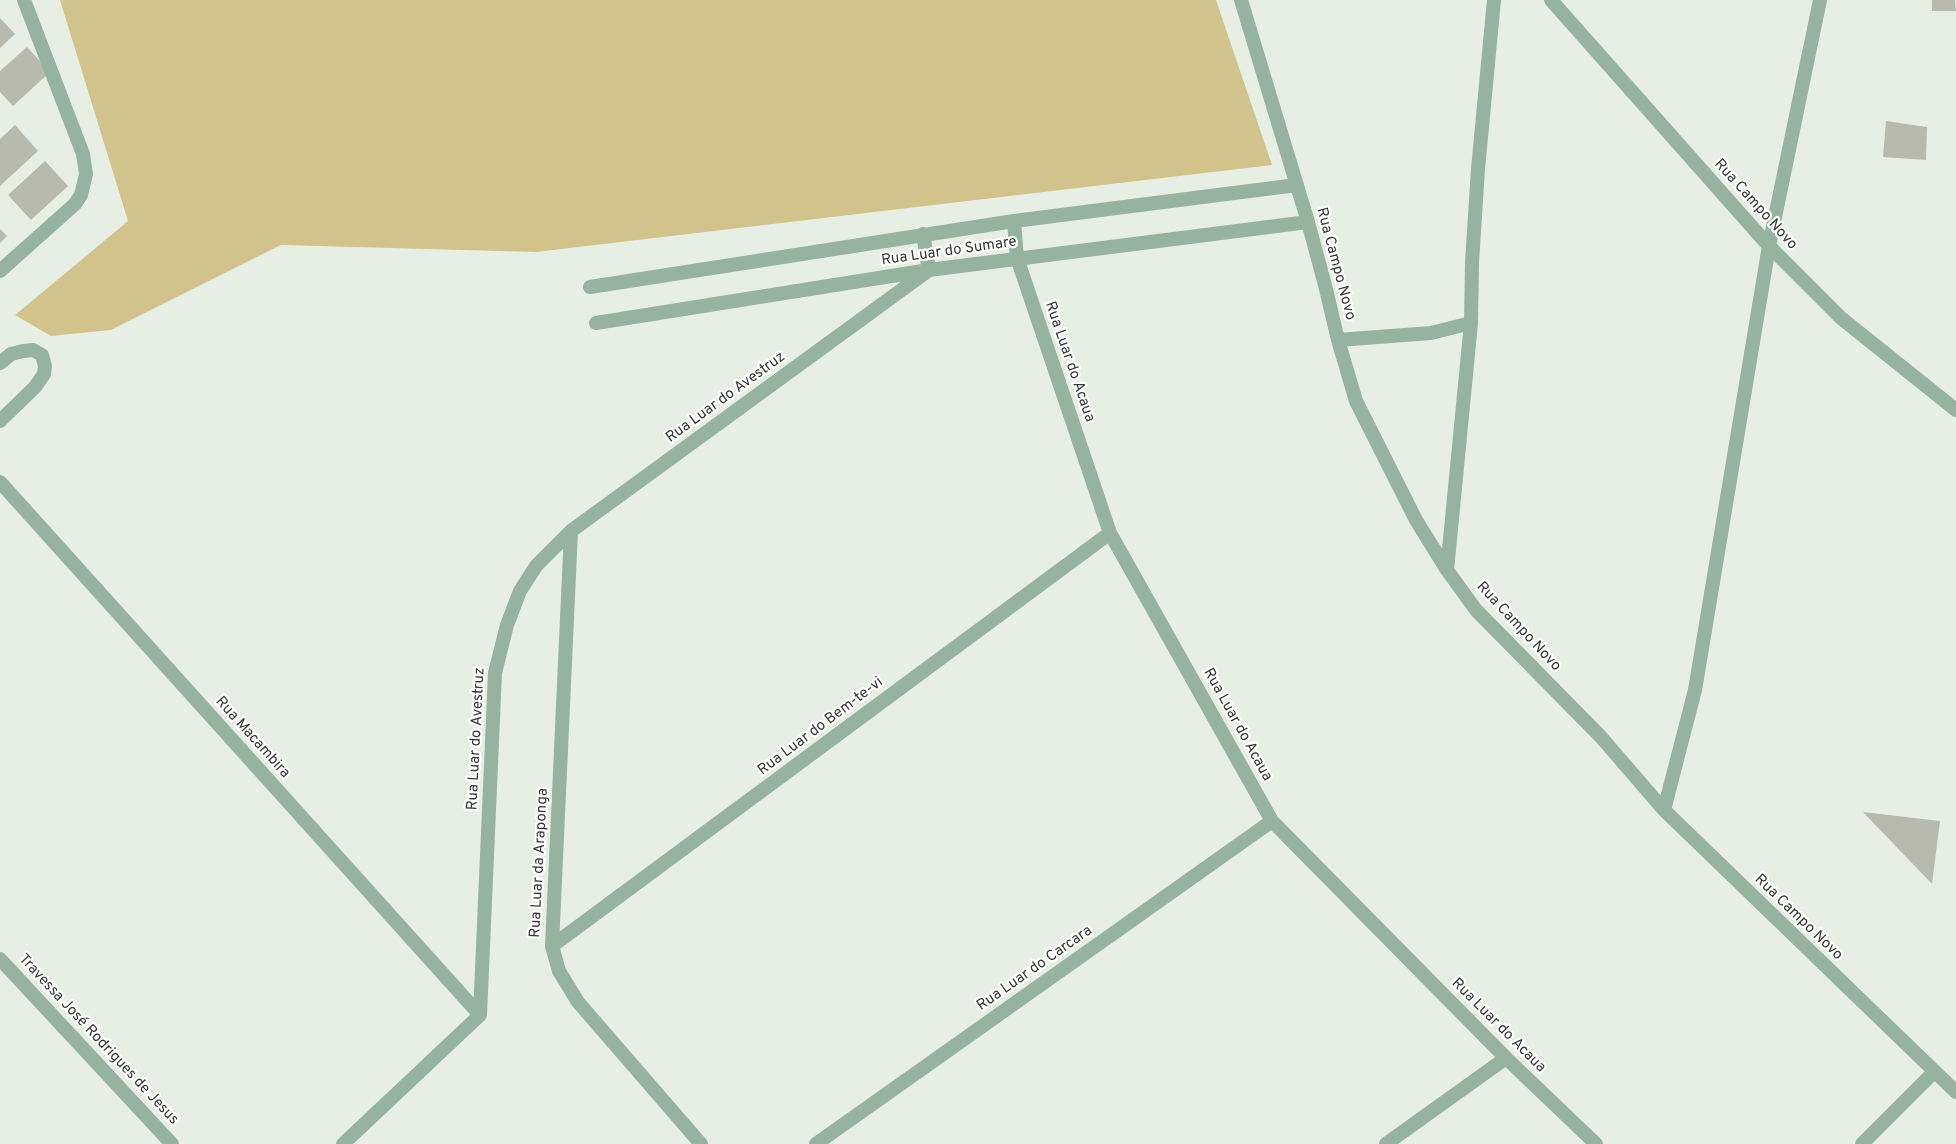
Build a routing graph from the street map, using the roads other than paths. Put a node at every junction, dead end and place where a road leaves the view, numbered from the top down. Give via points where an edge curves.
1 (24, 0) edge
2 (1241, 0) edge
3 (1494, 0) edge
4 (1551, 0) edge
5 (1820, 0) edge
6 (1297, 185) junction
7 (1014, 221) junction
8 (1308, 222) junction
9 (923, 234) junction
10 (1768, 246) junction
11 (1017, 258) junction
12 (929, 270) junction
13 (0, 271) edge
14 (590, 287) dead end
15 (596, 323) dead end
16 (1471, 323) junction
17 (1338, 340) junction
18 (0, 363) edge
19 (1956, 410) edge
20 (0, 421) edge
21 (0, 482) edge
22 (571, 531) junction
23 (1110, 533) junction
24 (1447, 570) junction
25 (1664, 810) junction
26 (1272, 820) junction
27 (552, 946) junction
28 (0, 959) edge
29 (480, 1015) junction
30 (1506, 1058) junction
31 (1934, 1072) junction
32 (1956, 1092) edge
33 (172, 1144) edge
34 (343, 1144) edge
35 (701, 1144) edge
36 (816, 1144) edge
37 (1386, 1144) edge
38 (1596, 1144) edge
39 (1862, 1144) edge

1 - 13 street via 83,154 86,174 81,195 75,204
2 - 6 street, Rua Campo Novo
3 - 16 street via 1478,169
4 - 10 street, Rua Campo Novo
5 - 10 street
6 - 7 street, Rua Luar do Sumare
6 - 8 street, Rua Campo Novo
7 - 9 street, Rua Luar do Sumare
7 - 11 street, Rua Luar do Acaua
8 - 11 street, Rua Luar do Sumare
8 - 17 street, Rua Campo Novo
9 - 12 street
9 - 14 street, Rua Luar do Sumare
10 - 19 street, Rua Campo Novo via 1841,318
10 - 25 street via 1695,690
11 - 12 street, Rua Luar do Sumare
11 - 23 street, Rua Luar do Acaua
12 - 15 street, Rua Luar do Sumare
12 - 22 street, Rua Luar do Avestruz
16 - 17 street via 1431,333
16 - 24 street
17 - 24 street, Rua Campo Novo via 1356,401 1416,520
18 - 20 street via 11,354 33,350 42,355 45,366 44,374 35,387
21 - 29 street, Rua Macambira
22 - 27 street, Rua Luar da Araponga
22 - 29 street, Rua Luar do Avestruz via 536,566 520,591 507,625 496,673
23 - 26 street, Rua Luar do Acaua
23 - 27 street, Rua Luar do Bem-te-vi
24 - 25 street, Rua Campo Novo via 1476,610 1601,737
25 - 31 street, Rua Campo Novo
26 - 30 street, Rua Luar do Acaua
26 - 36 street, Rua Luar do Carcara
27 - 35 street, Rua Luar da Araponga via 559,971 578,1002
28 - 33 street, Travessa José Rodrigues de Jesus
29 - 34 street
30 - 37 street
30 - 38 street, Rua Luar do Acaua
31 - 32 street, Rua Campo Novo
31 - 39 street

